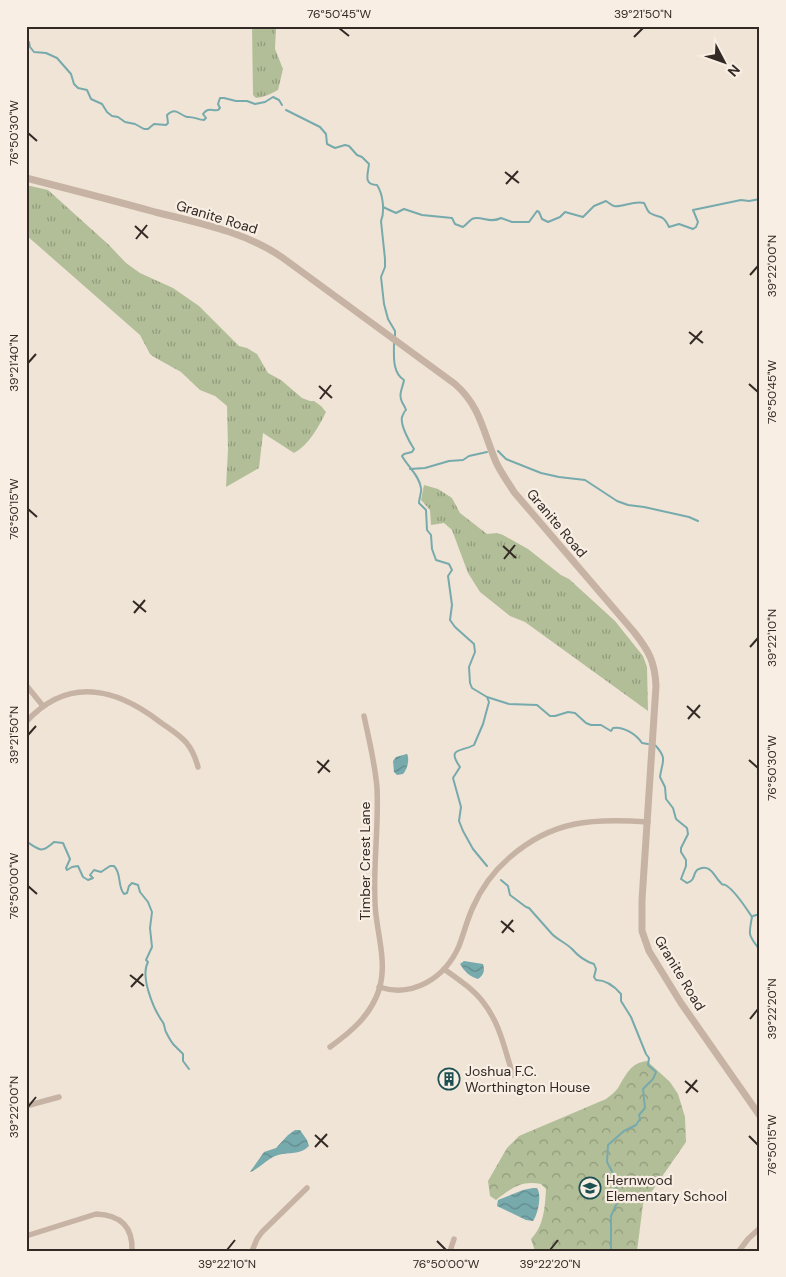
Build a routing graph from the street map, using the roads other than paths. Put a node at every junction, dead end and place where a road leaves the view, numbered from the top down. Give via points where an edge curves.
1 (26, 178) edge
2 (26, 685) edge
3 (43, 706) junction
4 (364, 716) dead end
5 (26, 722) edge
6 (198, 768) dead end
7 (648, 822) junction
8 (444, 969) junction
9 (379, 987) junction
10 (330, 1047) dead end
11 (513, 1075) dead end
12 (59, 1097) dead end
13 (26, 1106) edge
14 (760, 1116) edge
15 (307, 1188) dead end
16 (760, 1228) edge
17 (26, 1236) edge
18 (454, 1239) dead end
19 (132, 1251) edge
20 (252, 1251) edge
21 (450, 1251) edge
22 (740, 1251) edge

1 - 7 street, Granite Road via 221,229 258,242 464,393 478,414 497,463 514,492 650,655 656,686
2 - 3 street
3 - 5 street
3 - 6 street via 78,692 120,697 148,712 185,741 193,751
4 - 9 street, Timber Crest Lane via 377,789 375,897 382,954
7 - 8 street via 611,819 582,822 552,831 522,848 499,867 481,891 459,945
7 - 14 street, Granite Road via 641,917 649,952
8 - 9 street via 430,981 412,989 395,991
8 - 11 street via 473,991 487,1007 498,1028
9 - 10 street, Timber Crest Lane via 363,1019
12 - 13 street
15 - 20 street via 262,1232
16 - 22 street
17 - 19 street via 96,1214 106,1214 126,1226 132,1238
18 - 21 street

